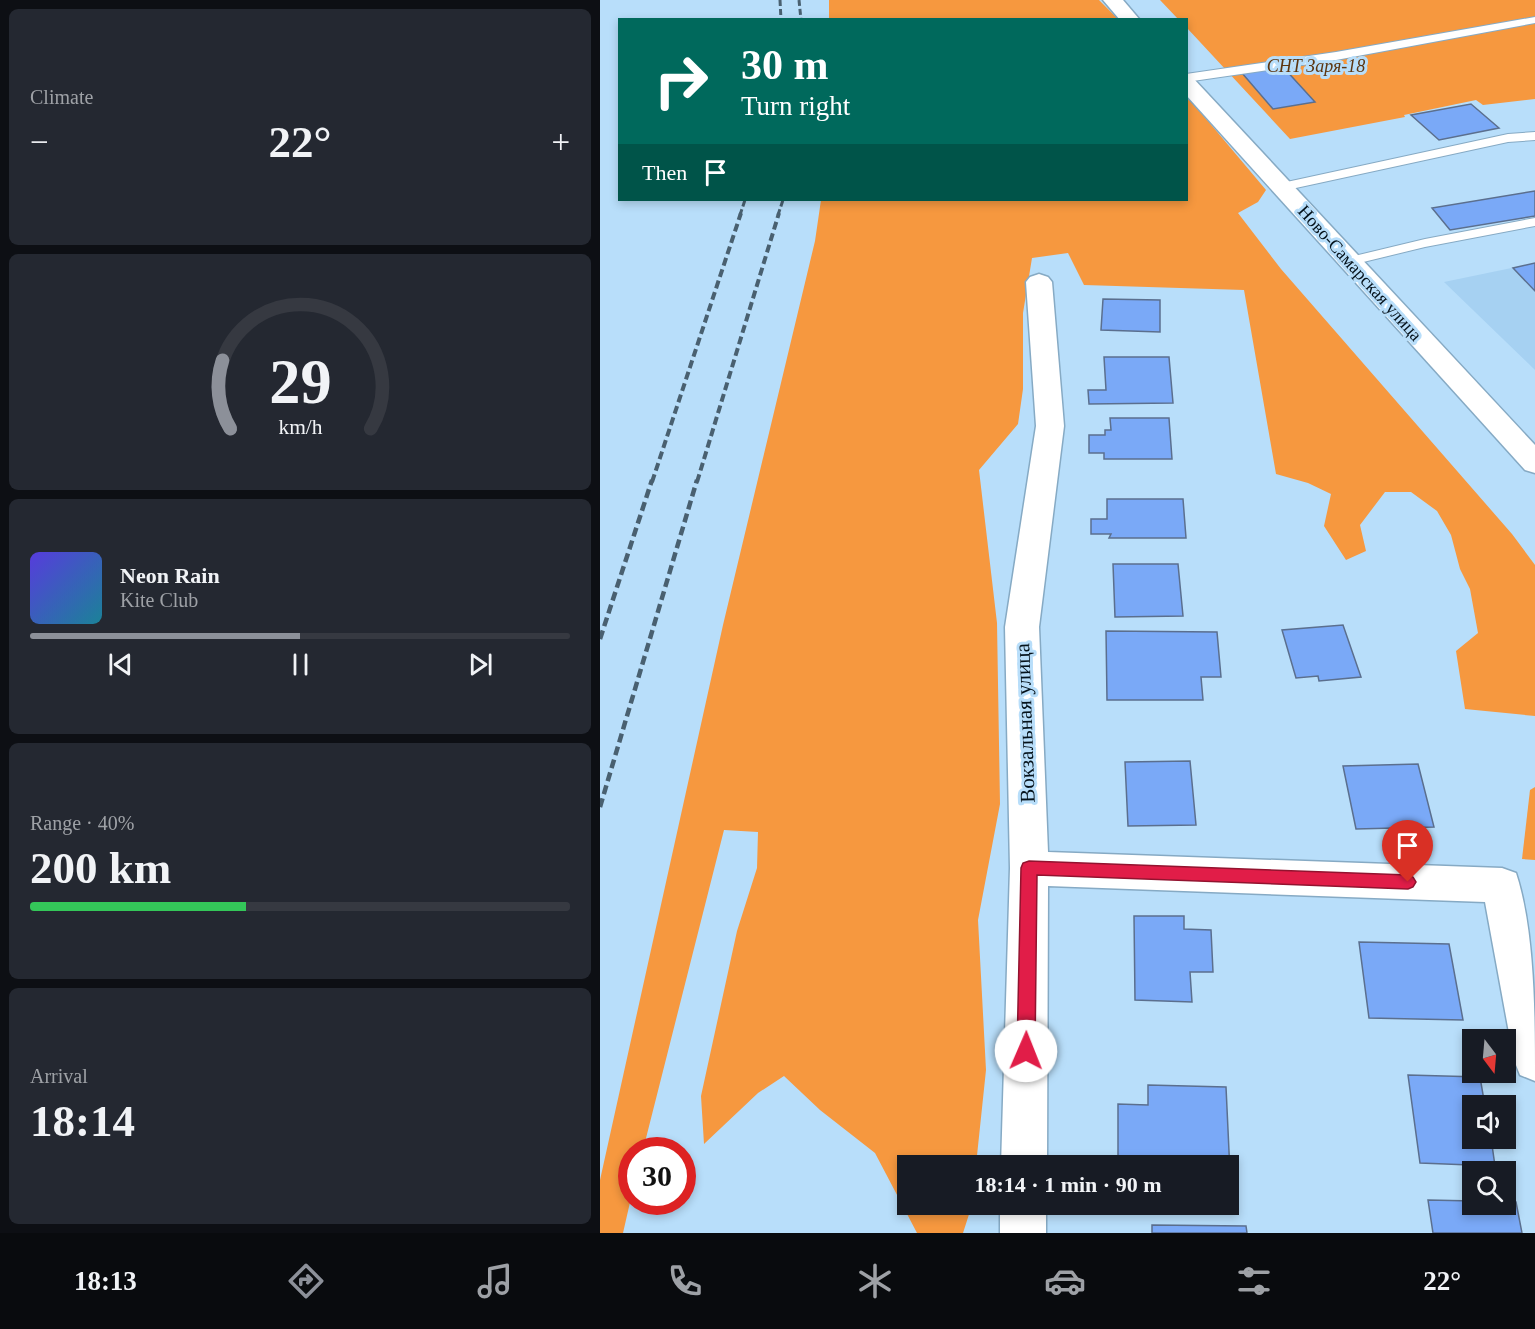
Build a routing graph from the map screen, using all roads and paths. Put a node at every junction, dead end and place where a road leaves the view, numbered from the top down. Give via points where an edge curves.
1 (1113, 0) edge
2 (1129, 18) edge
3 (1535, 20) edge
4 (1188, 80) edge
5 (1188, 82) edge
6 (1535, 136) edge
7 (1282, 187) junction
8 (1535, 222) edge
9 (1351, 261) junction
10 (1039, 282) dead end
11 (1535, 463) edge
12 (1029, 868) junction
13 (1535, 1060) edge
14 (1024, 1155) edge
15 (1023, 1215) edge
16 (1023, 1233) edge

1 - 2 street
3 - 4 lane
5 - 7 street, Ново-Самарская улица
6 - 7 lane via 1509,138
7 - 9 street, Ново-Самарская улица
8 - 9 lane
9 - 11 street, Ново-Самарская улица
10 - 12 street, Вокзальная улица via 1050,426 1022,627
12 - 13 street via 1502,885
12 - 14 street, Вокзальная улица
15 - 16 street

